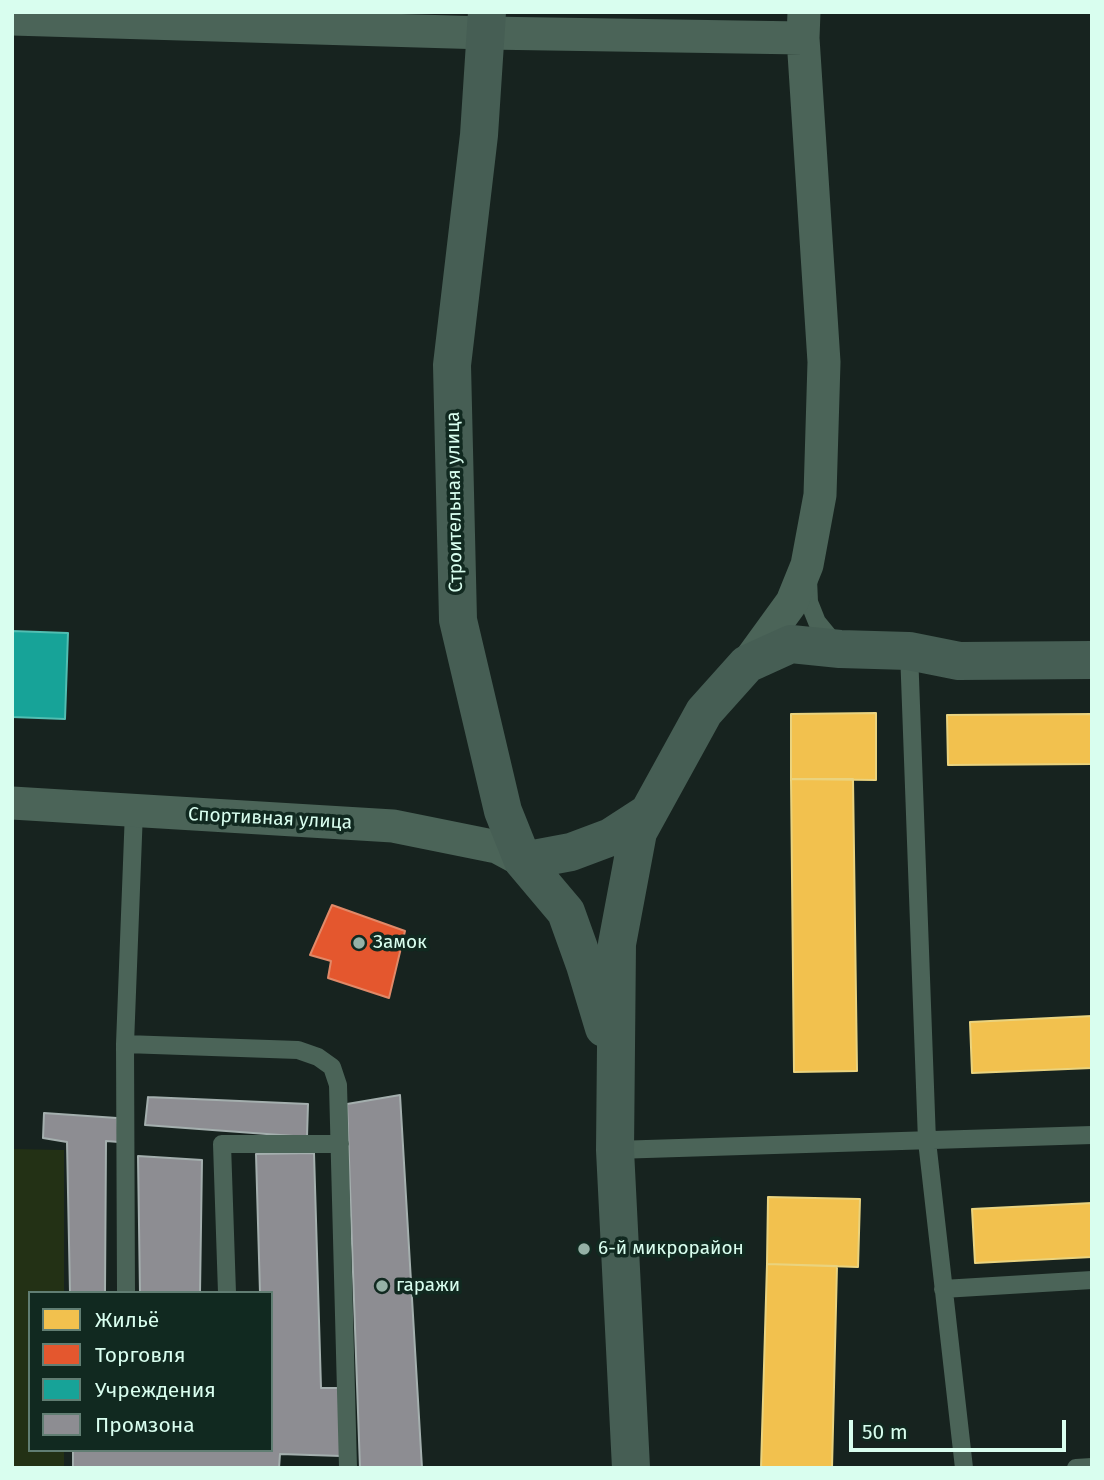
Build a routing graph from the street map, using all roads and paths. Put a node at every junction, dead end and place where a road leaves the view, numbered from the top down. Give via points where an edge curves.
1 (63, 16) edge
2 (12, 19) edge
3 (486, 23) edge
4 (804, 25) edge
5 (807, 565) junction
6 (840, 649) junction
7 (909, 651) junction
8 (1092, 660) edge
9 (747, 664) junction
10 (12, 803) edge
11 (134, 811) junction
12 (648, 813) junction
13 (523, 860) junction
14 (125, 1044) junction
15 (615, 1068) junction
16 (1092, 1135) edge
17 (927, 1142) junction
18 (340, 1144) junction
19 (615, 1150) junction
20 (1092, 1280) edge
21 (943, 1289) junction
22 (126, 1291) edge
23 (227, 1291) edge
24 (1092, 1467) edge
25 (348, 1468) edge
26 (631, 1468) edge
27 (964, 1468) edge
28 (1076, 1468) edge

1 - 2 street
1 - 3 street
3 - 4 street
3 - 13 street, Строительная улица via 479,135 452,365 458,620 503,811
4 - 5 street via 824,362 820,495
5 - 6 lane via 809,602 817,622
5 - 9 street via 792,602
6 - 7 street
6 - 9 street via 790,644
7 - 8 street via 959,661
7 - 17 lane
9 - 12 street via 704,712
10 - 11 street, Спортивная улица
11 - 13 street, Спортивная улица via 393,826 497,847
11 - 14 lane
12 - 13 street via 611,837 571,852
12 - 15 street via 638,832 617,944
13 - 15 street, Строительная улица via 566,912
14 - 18 lane via 298,1051 318,1057 332,1067 338,1085
14 - 22 lane
15 - 19 street
16 - 17 lane
17 - 19 lane
17 - 21 lane
18 - 23 lane via 222,1144
18 - 25 lane
19 - 26 street
20 - 21 lane
21 - 27 lane
24 - 28 lane

